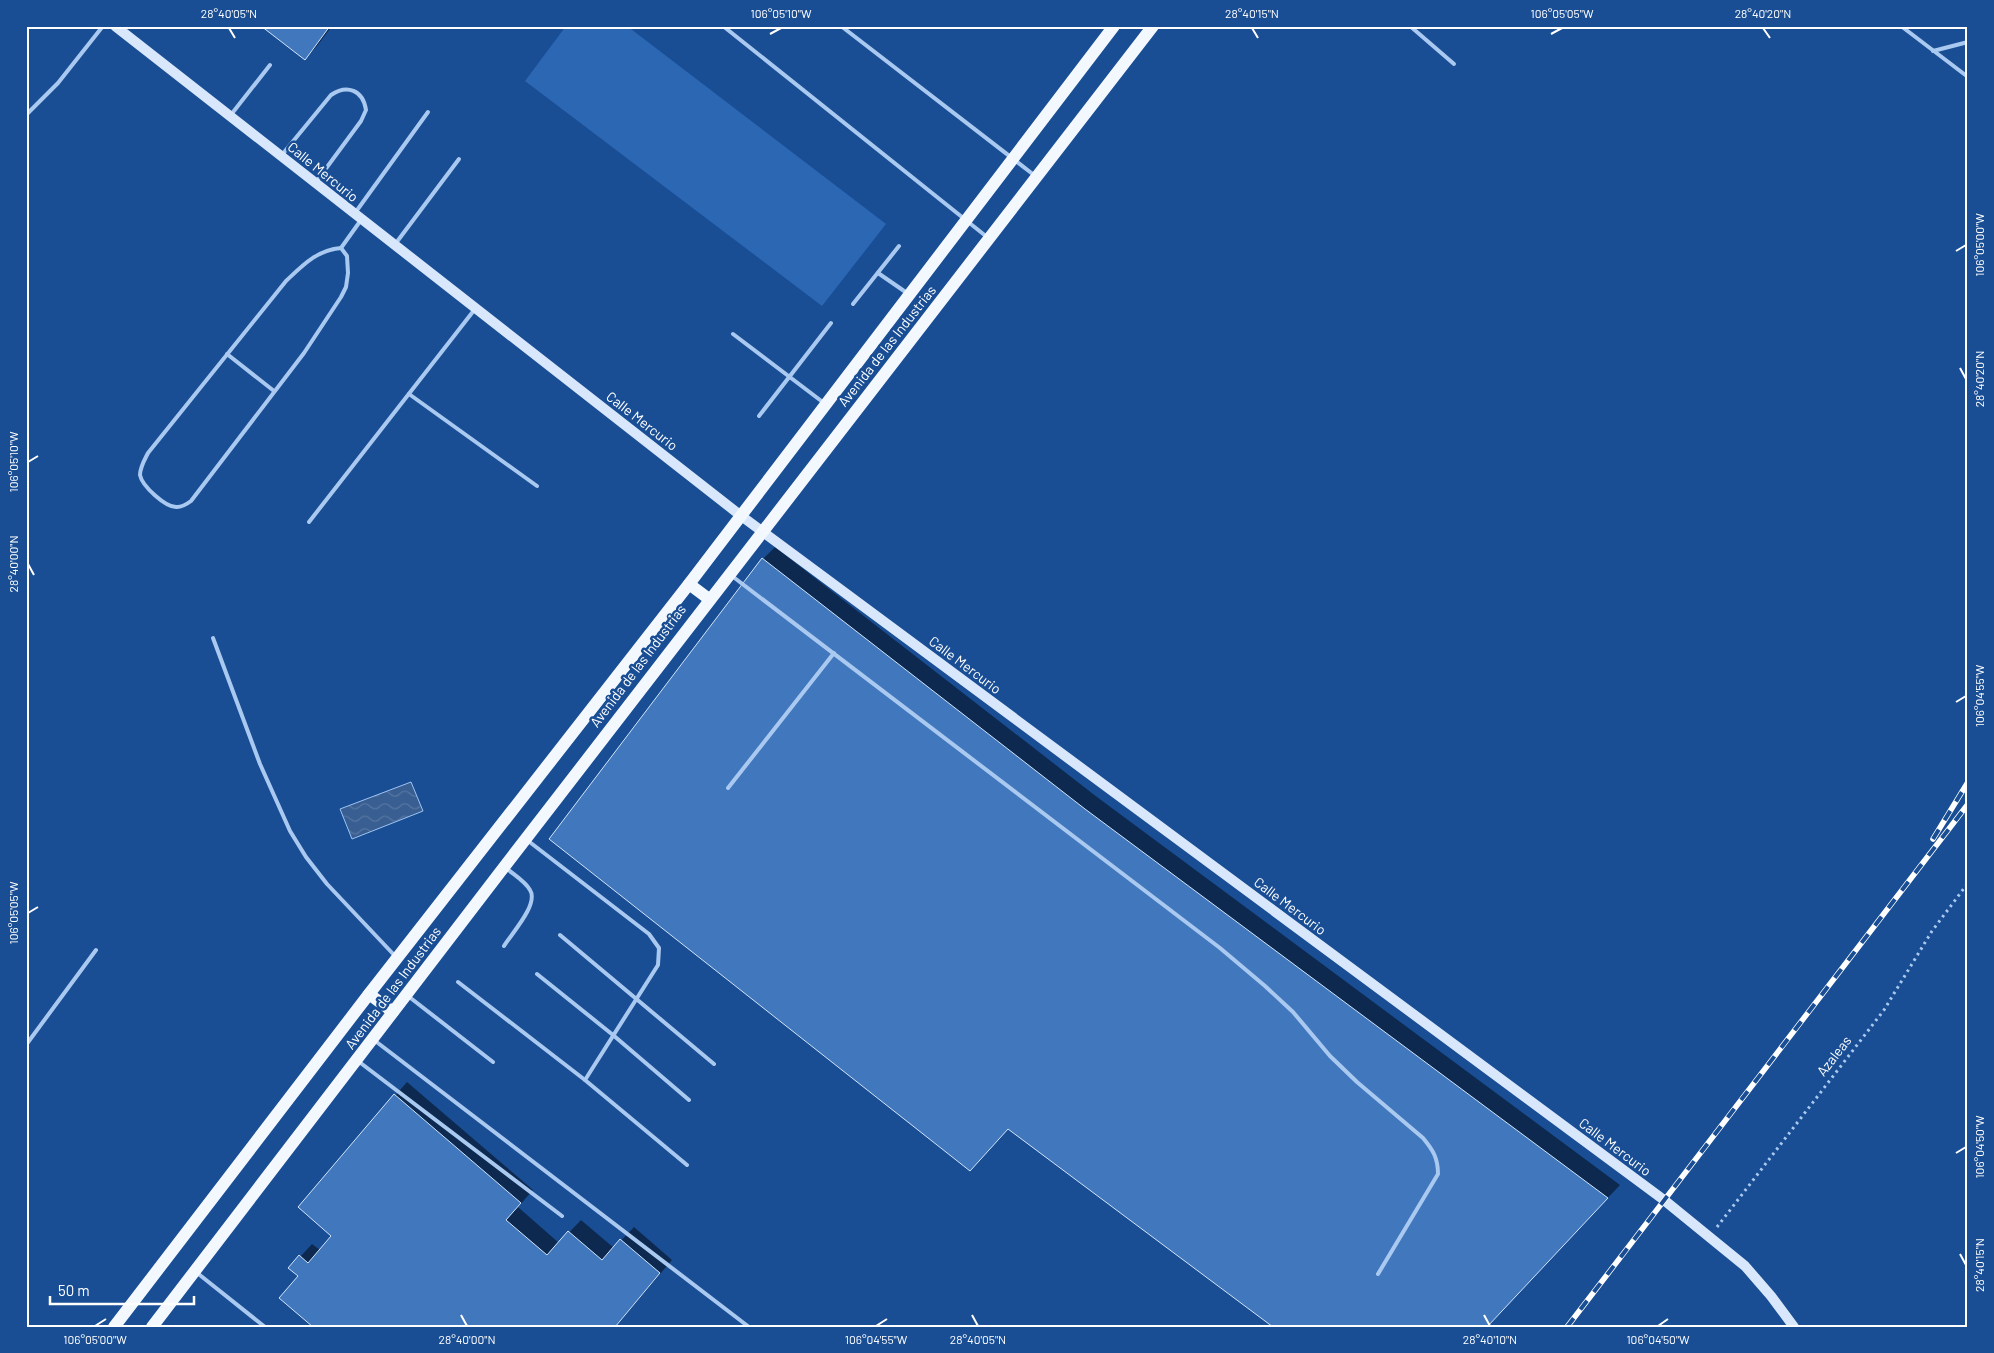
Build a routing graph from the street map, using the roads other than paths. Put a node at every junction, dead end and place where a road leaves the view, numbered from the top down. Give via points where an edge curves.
1 (103, 26) edge
2 (115, 26) edge
3 (723, 26) edge
4 (841, 26) edge
5 (1114, 26) edge
6 (1152, 26) edge
7 (1410, 26) edge
8 (1901, 26) edge
9 (1968, 42) edge
10 (1933, 51) junction
11 (1454, 64) dead end
12 (270, 65) dead end
13 (1968, 77) edge
14 (428, 112) dead end
15 (26, 115) edge
16 (230, 116) junction
17 (281, 156) junction
18 (459, 159) dead end
19 (1012, 159) junction
20 (1036, 177) junction
21 (315, 183) junction
22 (357, 217) junction
23 (966, 222) junction
24 (989, 239) junction
25 (394, 246) junction
26 (899, 246) dead end
27 (342, 248) junction
28 (878, 273) junction
29 (910, 295) junction
30 (854, 304) dead end
31 (475, 308) junction
32 (831, 323) dead end
33 (733, 334) dead end
34 (227, 354) junction
35 (790, 377) junction
36 (274, 391) junction
37 (409, 394) junction
38 (826, 404) junction
39 (759, 416) dead end
40 (537, 486) dead end
41 (740, 516) junction
42 (310, 522) dead end
43 (762, 531) junction
44 (728, 573) junction
45 (689, 584) junction
46 (709, 599) junction
47 (213, 638) dead end
48 (834, 653) junction
49 (728, 788) dead end
50 (526, 839) junction
51 (505, 867) junction
52 (560, 935) dead end
53 (504, 946) dead end
54 (96, 950) dead end
55 (397, 958) junction
56 (536, 974) dead end
57 (458, 982) dead end
58 (369, 994) junction
59 (406, 995) junction
60 (637, 998) junction
61 (393, 1012) junction
62 (613, 1035) junction
63 (372, 1038) junction
64 (26, 1045) edge
65 (357, 1060) junction
66 (493, 1062) dead end
67 (714, 1064) dead end
68 (585, 1080) junction
69 (689, 1100) dead end
70 (687, 1165) dead end
71 (562, 1216) dead end
72 (194, 1270) junction
73 (1378, 1274) dead end
74 (114, 1327) edge
75 (152, 1327) edge
76 (265, 1327) edge
77 (749, 1327) edge
78 (1794, 1327) edge

1 - 15 lane via 58,83
2 - 16 main road, Calle Mercurio
3 - 23 lane
4 - 19 lane
5 - 19 main road, Avenida de las Industrias
6 - 20 main road, Avenida de las Industrias
7 - 11 lane
8 - 10 lane
9 - 10 lane
10 - 13 lane
12 - 16 lane
14 - 22 lane
16 - 17 main road, Calle Mercurio
17 - 21 main road, Calle Mercurio
17 - 21 lane via 331,95 347,88 362,98 366,110 361,121
18 - 25 lane
19 - 20 lane
19 - 23 main road, Avenida de las Industrias
20 - 24 main road, Avenida de las Industrias
21 - 22 main road, Calle Mercurio
22 - 25 main road, Calle Mercurio
22 - 27 lane
23 - 24 lane
23 - 29 main road, Avenida de las Industrias
24 - 43 main road, Avenida de las Industrias
25 - 31 main road, Calle Mercurio
26 - 28 lane
27 - 34 lane via 322,252 306,261
27 - 36 lane via 348,263 346,287 304,353
28 - 29 lane
28 - 30 lane
29 - 38 main road, Avenida de las Industrias
31 - 37 lane
31 - 41 main road, Calle Mercurio
32 - 35 lane
33 - 35 lane
34 - 36 lane
34 - 36 lane via 148,453 140,474 153,494 178,508 191,501
35 - 38 lane
35 - 39 lane
37 - 40 lane
37 - 42 lane
38 - 41 main road, Avenida de las Industrias
41 - 43 main road, Calle Mercurio
41 - 45 main road, Avenida de las Industrias
43 - 44 main road, Avenida de las Industrias
43 - 78 main road, Calle Mercurio via 1656,1194 1744,1266
44 - 46 main road, Avenida de las Industrias
44 - 48 lane
45 - 46 main road
45 - 55 main road, Avenida de las Industrias
46 - 50 main road, Avenida de las Industrias
47 - 55 lane via 260,764 290,831 327,884
48 - 49 lane
48 - 73 lane via 1228,955 1293,1012 1350,1076 1432,1148 1437,1158 1438,1174
50 - 51 main road, Avenida de las Industrias
50 - 60 lane via 656,941 660,961
51 - 53 lane via 524,883 533,898
51 - 59 main road, Avenida de las Industrias
52 - 60 lane
54 - 64 lane
55 - 58 main road, Avenida de las Industrias
56 - 62 lane
57 - 68 lane
58 - 61 main road
58 - 74 main road, Avenida de las Industrias
59 - 61 main road, Avenida de las Industrias
59 - 66 lane
60 - 62 lane
60 - 67 lane
61 - 63 main road, Avenida de las Industrias
62 - 68 lane
62 - 69 lane
63 - 65 main road, Avenida de las Industrias
63 - 77 lane
65 - 71 lane
65 - 72 main road, Avenida de las Industrias
68 - 70 lane
72 - 75 main road, Avenida de las Industrias
72 - 76 lane

